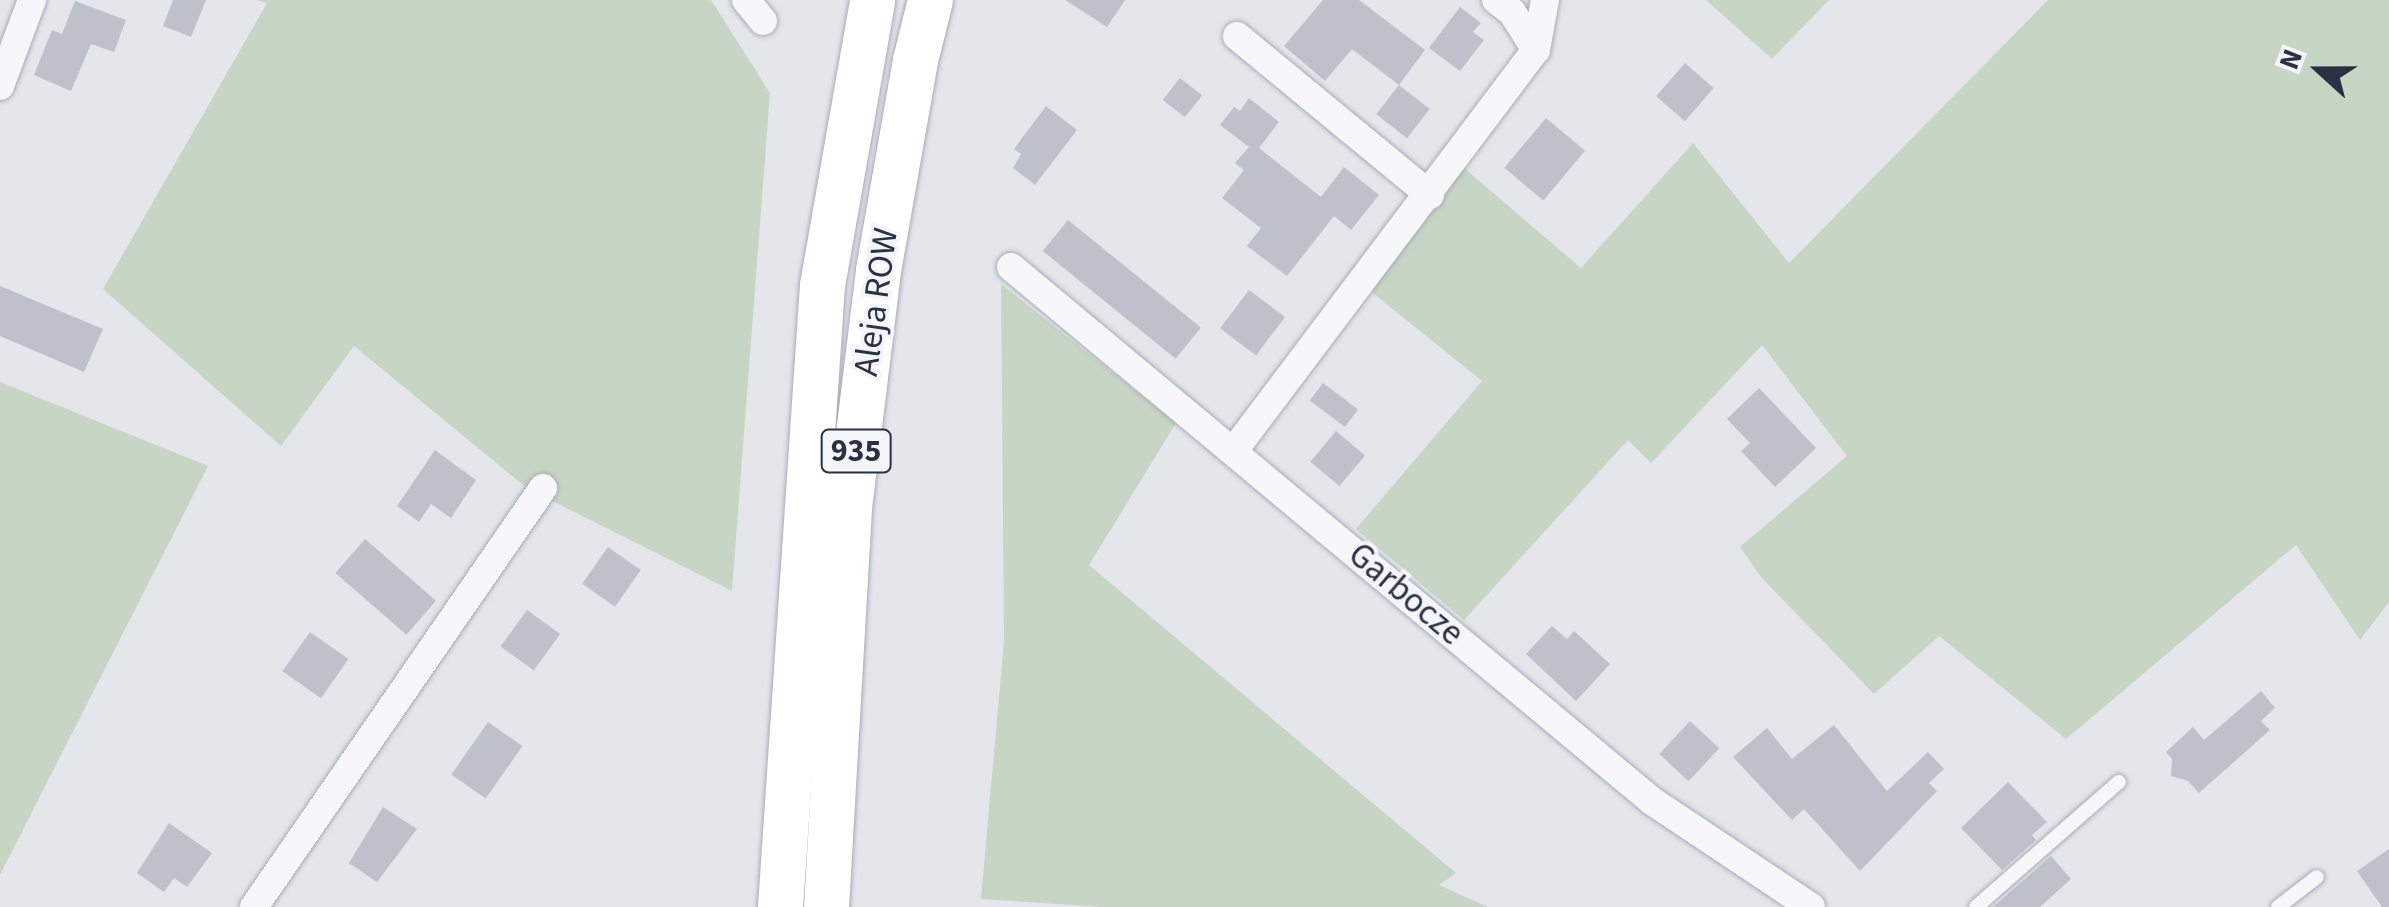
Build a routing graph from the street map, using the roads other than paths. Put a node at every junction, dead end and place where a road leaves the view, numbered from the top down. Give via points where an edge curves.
1 (32, 0) edge
2 (872, 0) edge
3 (930, 0) edge
4 (1496, 0) edge
5 (1545, 0) edge
6 (1236, 36) dead end
7 (1536, 50) junction
8 (0, 86) edge
9 (1430, 195) junction
10 (1012, 267) dead end
11 (1236, 449) junction
12 (543, 488) dead end
13 (2119, 782) dead end
14 (2317, 877) dead end
15 (254, 907) edge
16 (780, 907) edge
17 (826, 907) edge
18 (1811, 907) edge
19 (1976, 907) edge
20 (2278, 907) edge

1 - 8 street
2 - 16 main road, Aleja ROW / 935 via 822,285
3 - 17 main road, Aleja ROW / 935 via 878,270 850,507
4 - 7 street
5 - 7 street
6 - 9 street
7 - 9 street
9 - 11 street
10 - 11 street, Garbocze
11 - 18 street, Garbocze via 1652,801
12 - 15 street
13 - 19 lane
14 - 20 lane

